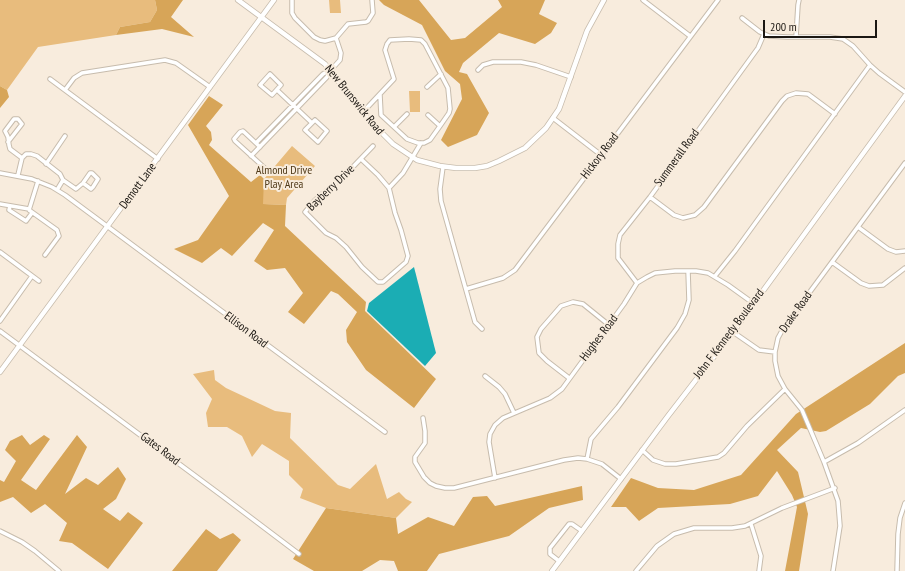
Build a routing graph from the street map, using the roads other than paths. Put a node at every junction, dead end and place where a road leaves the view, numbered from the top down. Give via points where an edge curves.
1 (238, 0) edge
2 (274, 0) edge
3 (292, 0) edge
4 (372, 0) edge
5 (604, 0) edge
6 (642, 0) edge
7 (718, 0) edge
8 (799, 0) edge
9 (262, 17) junction
10 (742, 18) dead end
11 (764, 34) junction
12 (690, 36) junction
13 (796, 37) junction
14 (336, 38) junction
15 (870, 65) junction
16 (331, 70) junction
17 (478, 70) dead end
18 (440, 74) junction
19 (571, 78) junction
20 (50, 79) dead end
21 (210, 87) junction
22 (427, 87) dead end
23 (65, 90) junction
24 (277, 90) junction
25 (905, 92) edge
26 (380, 95) junction
27 (905, 96) edge
28 (293, 105) junction
29 (296, 109) junction
30 (363, 112) junction
31 (407, 114) dead end
32 (835, 114) junction
33 (428, 115) dead end
34 (553, 118) junction
35 (312, 124) junction
36 (440, 126) junction
37 (394, 128) junction
38 (65, 136) dead end
39 (8, 142) junction
40 (421, 143) junction
41 (256, 144) junction
42 (373, 146) dead end
43 (260, 147) junction
44 (601, 155) junction
45 (251, 156) junction
46 (413, 157) junction
47 (22, 158) junction
48 (158, 159) junction
49 (361, 159) junction
50 (905, 162) edge
51 (46, 164) junction
52 (443, 166) junction
53 (268, 171) dead end
54 (0, 173) edge
55 (18, 175) junction
56 (63, 180) junction
57 (38, 181) junction
58 (83, 183) junction
59 (389, 188) junction
60 (58, 190) junction
61 (650, 197) junction
62 (0, 204) edge
63 (10, 206) junction
64 (28, 209) junction
65 (32, 213) junction
66 (108, 226) junction
67 (858, 227) junction
68 (905, 251) edge
69 (0, 252) edge
70 (46, 255) dead end
71 (832, 262) junction
72 (905, 268) edge
73 (688, 270) junction
74 (32, 276) junction
75 (715, 276) junction
76 (39, 280) dead end
77 (638, 284) junction
78 (466, 289) junction
79 (752, 303) junction
80 (0, 321) edge
81 (609, 325) junction
82 (482, 329) dead end
83 (0, 331) edge
84 (732, 332) junction
85 (19, 345) junction
86 (775, 352) junction
87 (0, 372) edge
88 (485, 376) dead end
89 (569, 378) junction
90 (785, 389) junction
91 (905, 410) edge
92 (514, 413) junction
93 (423, 418) dead end
94 (385, 432) dead end
95 (642, 450) junction
96 (587, 459) junction
97 (824, 462) junction
98 (496, 478) junction
99 (621, 478) junction
100 (835, 488) junction
101 (905, 503) edge
102 (751, 524) junction
103 (0, 531) edge
104 (582, 531) junction
105 (299, 554) dead end
106 (559, 561) junction
107 (60, 571) edge
108 (552, 571) edge
109 (636, 571) edge
110 (759, 571) edge
111 (833, 571) edge
112 (897, 571) edge

1 - 9 street, New Brunswick Road
2 - 9 street, Demott Lane
3 - 14 street via 293,15 314,36 325,41
4 - 14 street via 373,13 368,21 348,24
5 - 19 street, New Brunswick Road via 587,31
6 - 12 street
7 - 12 street, Hickory Road
8 - 13 street
9 - 16 street, New Brunswick Road
9 - 21 street, Demott Lane
10 - 11 street
11 - 13 street
11 - 61 street, Summerall Road via 758,48
12 - 44 street, Hickory Road
13 - 15 street via 843,39
14 - 16 street via 341,53
15 - 25 street
15 - 32 street
16 - 28 street via 322,74
16 - 29 street
16 - 30 street, New Brunswick Road
17 - 19 street via 483,65 493,62 521,62
18 - 22 street
18 - 26 street via 421,40 390,40 385,48 394,79
18 - 36 street via 449,91 450,106 449,113
19 - 34 street, New Brunswick Road
20 - 23 street
21 - 23 street via 176,62 165,60 82,73 74,78
21 - 48 street, Demott Lane
23 - 48 street
24 - 24 street via 282,85 270,74 260,85 272,95
24 - 28 street
26 - 30 street
26 - 37 street via 381,114
27 - 79 street, John F Kennedy Boulevard
28 - 29 street
28 - 41 street
29 - 35 street
29 - 43 street
30 - 46 street, New Brunswick Road via 386,139
31 - 37 street
32 - 61 street via 808,94 796,93 787,96 704,207 695,215 683,218 674,216
32 - 75 street
33 - 36 street
34 - 44 street
34 - 52 street, New Brunswick Road via 531,144 516,154 488,166
35 - 35 street via 305,130 318,142 327,131 315,120
36 - 40 street via 430,140
37 - 40 street via 406,139
38 - 51 street
39 - 39 street via 5,131 14,119 18,119 22,124
39 - 47 street via 10,149
40 - 46 street
41 - 43 street
41 - 45 street via 243,131 234,139
42 - 49 street
43 - 45 street
44 - 78 street, Hickory Road via 515,270 504,278
45 - 53 street
46 - 52 street, New Brunswick Road via 426,163
46 - 59 street
47 - 51 street via 26,154 31,154
47 - 55 street
48 - 66 street, Demott Lane
49 - 59 street, Bayberry Drive
49 - 59 street, Bayberry Drive via 305,212 326,233 346,247 362,267 380,283 387,280 408,259
50 - 67 street, Drake Road
51 - 56 street via 60,174
52 - 78 street via 441,201
54 - 55 street, Ellison Road
55 - 57 street, Ellison Road
56 - 58 street via 76,189
56 - 60 street
57 - 60 street, Ellison Road
57 - 64 street
58 - 58 street via 90,173 98,179 90,189
60 - 66 street, Ellison Road
61 - 77 street, Summerall Road via 620,234 618,244 617,254 620,261
62 - 63 street
63 - 64 street
63 - 65 street via 8,210 26,220
64 - 65 street
65 - 70 street via 58,232 58,238
66 - 85 street, Demott Lane
66 - 94 street, Ellison Road
67 - 68 street via 888,249 896,252
67 - 71 street, Drake Road
69 - 74 street
71 - 72 street via 869,286 883,285
71 - 86 street, Drake Road via 784,327
73 - 75 street, Hughes Road
73 - 77 street, Hughes Road via 655,274
73 - 96 street via 689,300 685,314 618,407 590,439
74 - 76 street
74 - 80 street
75 - 79 street, Hughes Road
77 - 81 street, Hughes Road
78 - 82 street via 475,322
79 - 84 street, John F Kennedy Boulevard
81 - 89 street, Hughes Road
81 - 89 street via 583,304 573,302 562,306 541,329 537,337 539,353
83 - 85 street, Gates Road
84 - 86 street via 759,350
84 - 95 street, John F Kennedy Boulevard
85 - 87 street, Demott Lane
85 - 105 street, Gates Road
86 - 90 street, Drake Road via 776,369
88 - 92 street via 505,394
89 - 92 street, Hughes Road via 554,396
90 - 95 street via 718,457 665,464 653,460
90 - 97 street, Drake Road via 802,410
91 - 97 street via 858,443
92 - 98 street, Hughes Road via 498,421 490,434 490,449
93 - 98 street via 425,443 415,457 416,464 430,483 454,488
95 - 99 street, John F Kennedy Boulevard
96 - 98 street via 564,460
96 - 99 street via 602,464
97 - 100 street, Drake Road
99 - 104 street, John F Kennedy Boulevard
100 - 102 street via 782,508
100 - 111 street, Drake Road via 840,518
101 - 112 street via 898,534
102 - 109 street via 732,528 694,528 678,532 662,541
102 - 110 street via 761,556
103 - 107 street via 22,542
104 - 106 street, John F Kennedy Boulevard
104 - 106 street via 569,524 550,548 550,554
106 - 108 street, John F Kennedy Boulevard

